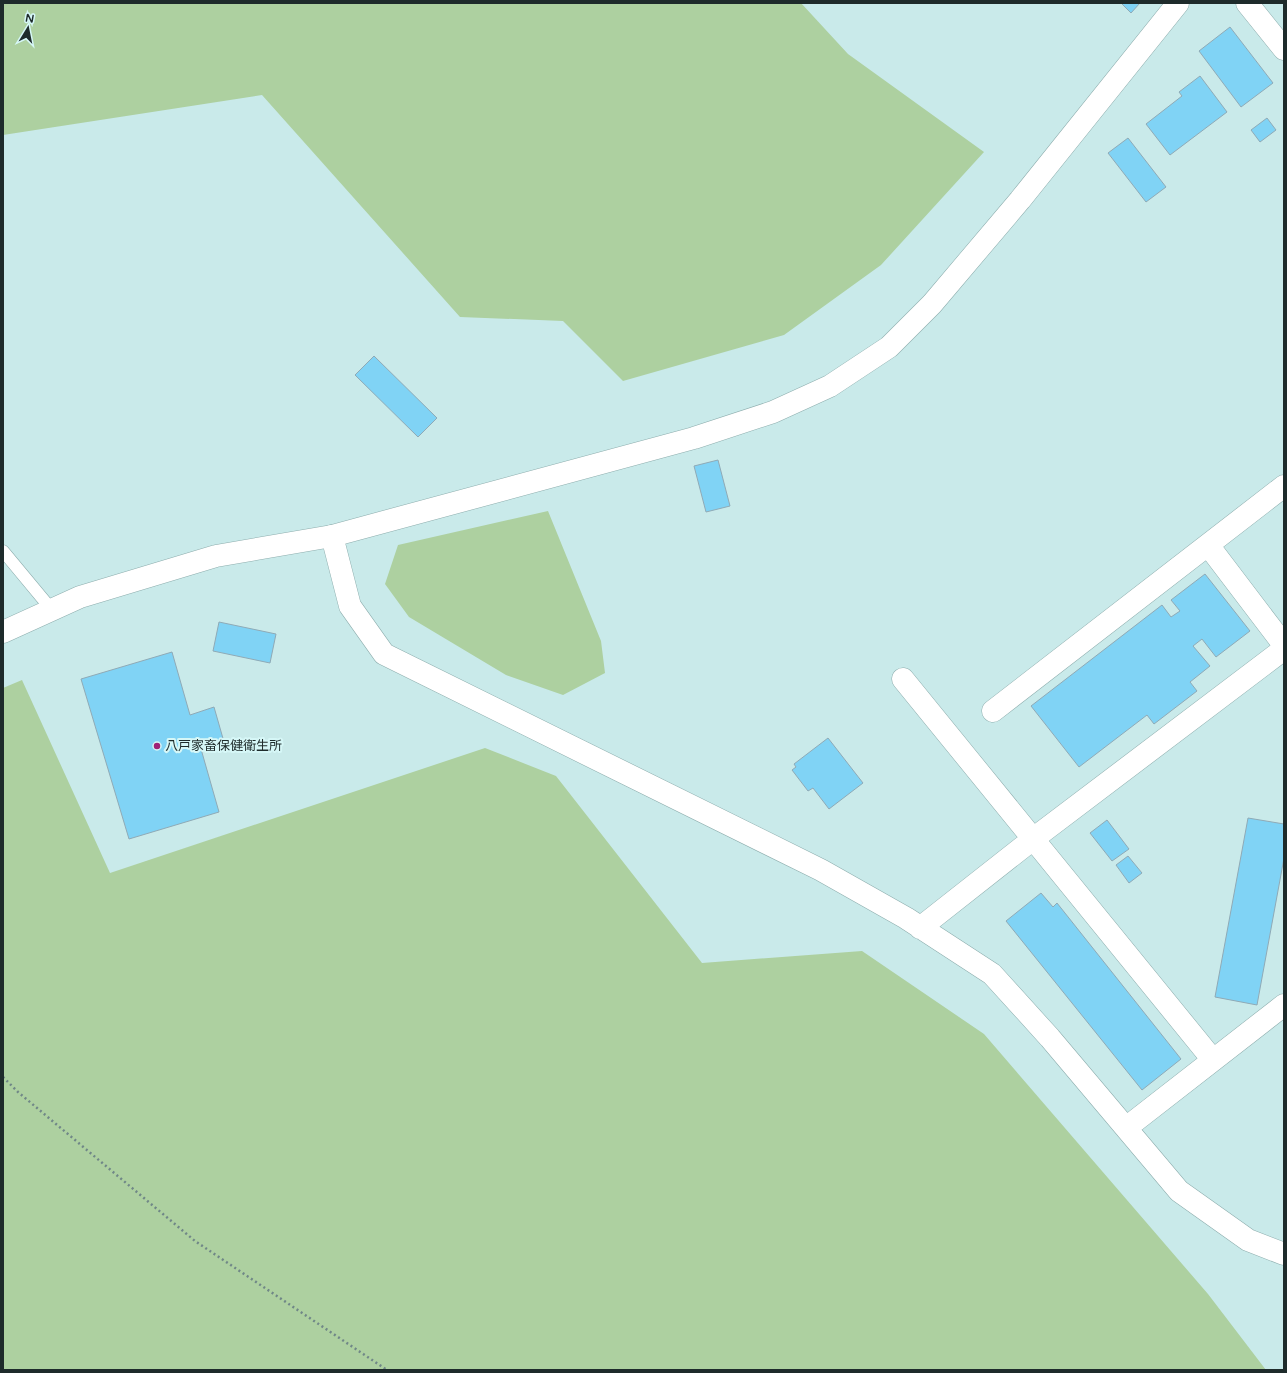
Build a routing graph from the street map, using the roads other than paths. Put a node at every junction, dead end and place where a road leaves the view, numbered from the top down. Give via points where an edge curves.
1 (1178, 3) edge
2 (1247, 3) edge
3 (1284, 49) edge
4 (1284, 486) edge
5 (332, 536) junction
6 (1208, 545) junction
7 (3, 551) edge
8 (52, 610) junction
9 (3, 632) edge
10 (1284, 645) edge
11 (1284, 650) edge
12 (903, 679) dead end
13 (993, 711) dead end
14 (1033, 839) junction
15 (920, 928) junction
16 (1284, 1005) edge
17 (1213, 1060) junction
18 (1126, 1128) junction
19 (1284, 1254) edge

1 - 5 street via 1020,200 932,304 889,346 830,386 773,412 694,438
2 - 3 street
4 - 6 street
5 - 8 street via 216,556 80,598
5 - 15 street via 350,606 384,654 820,870
6 - 10 street
6 - 13 street
7 - 8 lane
8 - 9 street
11 - 14 street
12 - 14 street
14 - 15 street
14 - 17 street
15 - 18 street via 992,974
16 - 17 street
17 - 18 street
18 - 19 street via 1179,1191 1248,1240

